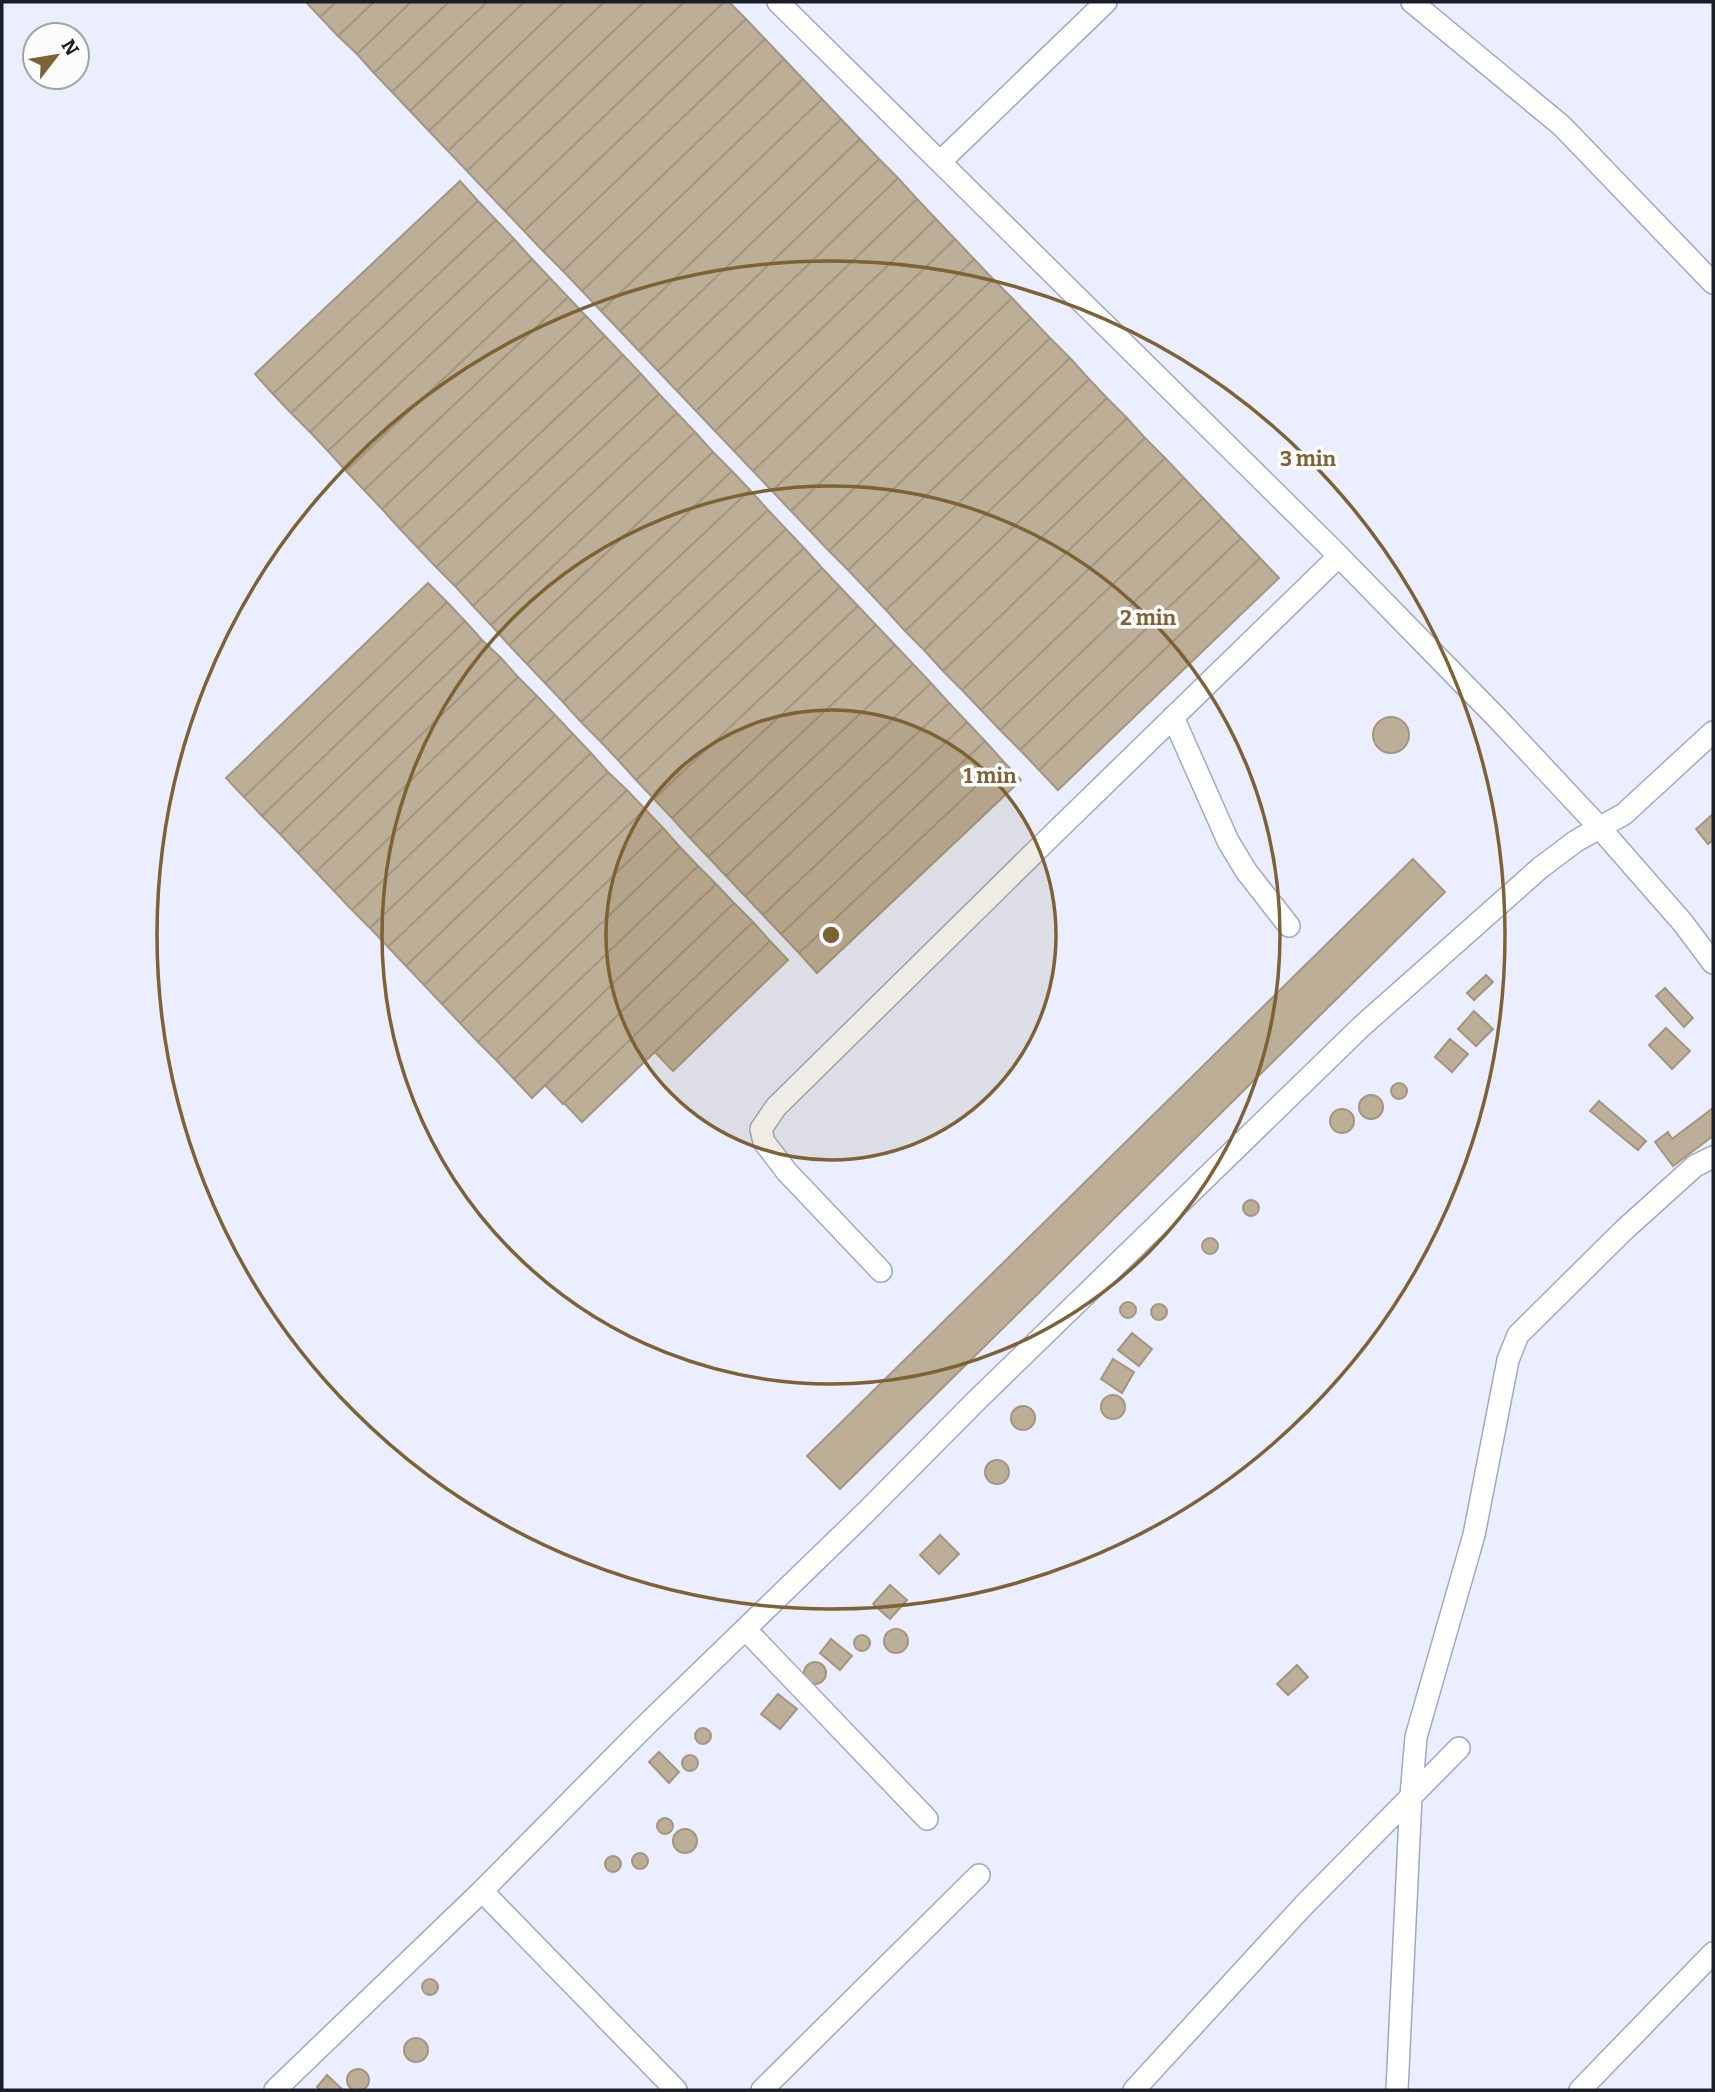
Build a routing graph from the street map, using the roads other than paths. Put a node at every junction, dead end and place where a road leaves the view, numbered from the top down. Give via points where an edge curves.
1 (778, 2) edge
2 (1106, 2) edge
3 (1412, 2) edge
4 (940, 162) junction
5 (1713, 284) edge
6 (1339, 556) junction
7 (1173, 717) junction
8 (1713, 732) edge
9 (1599, 827) junction
10 (1289, 926) dead end
11 (1713, 963) edge
12 (1713, 1157) edge
13 (881, 1271) dead end
14 (745, 1629) junction
15 (1459, 1748) dead end
16 (1411, 1796) junction
17 (927, 1819) dead end
18 (979, 1875) dead end
19 (482, 1891) junction
20 (1713, 1953) edge
21 (275, 2090) edge
22 (676, 2090) edge
23 (762, 2090) edge
24 (1134, 2090) edge
25 (1398, 2090) edge
26 (1580, 2090) edge

1 - 4 street
2 - 4 street
3 - 5 street via 1562,126
4 - 6 street
6 - 7 street
6 - 9 street
7 - 10 street via 1228,841
7 - 13 street via 796,1088 761,1129 764,1142 787,1172
8 - 9 street via 1623,814
9 - 11 street
9 - 14 street via 1540,868 1362,1026
12 - 16 street via 1695,1166 1624,1230 1518,1335 1506,1373 1474,1535 1416,1737
14 - 17 street
14 - 19 street
15 - 16 street
16 - 24 street
16 - 25 street
18 - 23 street
19 - 21 street
19 - 22 street
20 - 26 street

